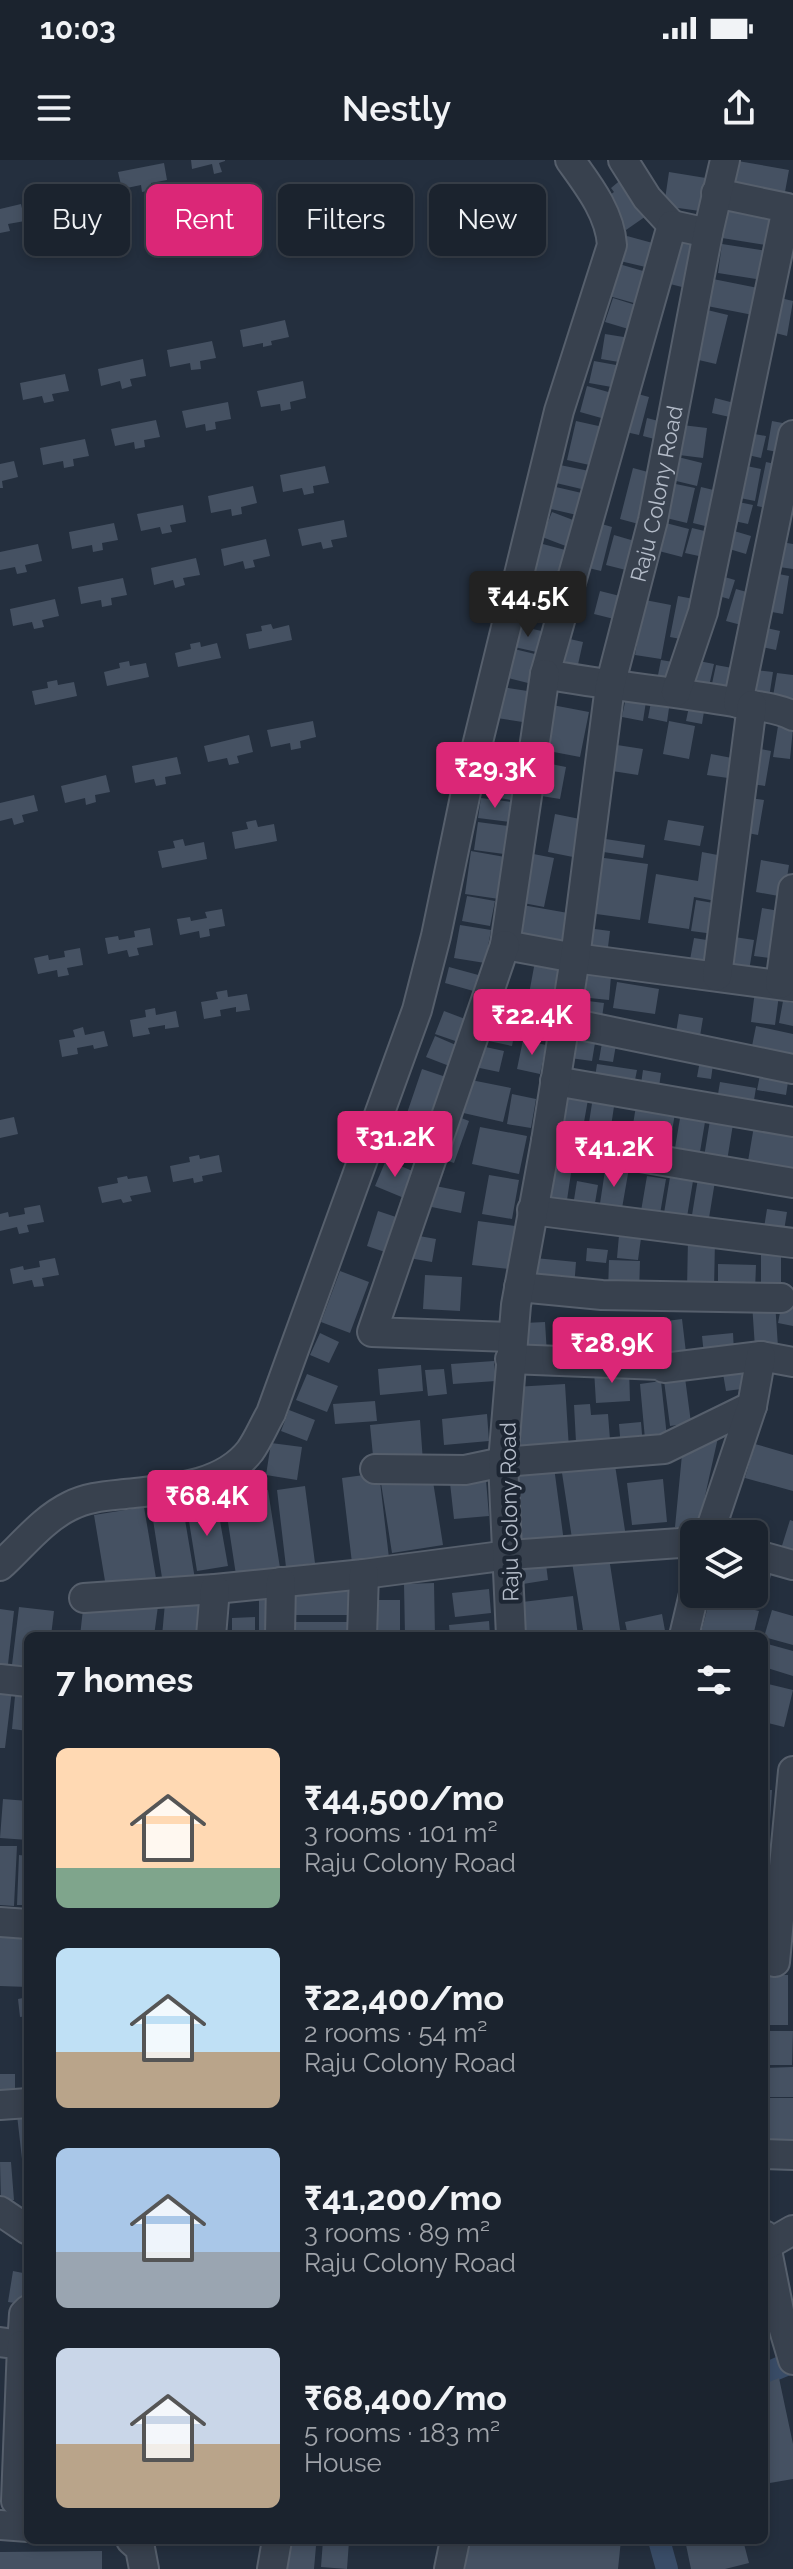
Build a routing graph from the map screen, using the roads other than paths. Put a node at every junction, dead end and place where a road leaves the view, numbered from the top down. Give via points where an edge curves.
1 (570, 160) edge
2 (623, 160) edge
3 (725, 160) edge
4 (716, 193) junction
5 (672, 225) junction
6 (708, 233) junction
7 (793, 435) edge
8 (545, 674) junction
9 (610, 686) junction
10 (676, 692) junction
11 (745, 704) junction
12 (793, 716) edge
13 (793, 889) edge
14 (505, 945) junction
15 (575, 958) junction
16 (717, 976) junction
17 (786, 985) edge
18 (565, 1022) junction
19 (793, 1069) edge
20 (555, 1081) junction
21 (793, 1122) edge
22 (546, 1141) junction
23 (793, 1183) edge
24 (532, 1210) junction
25 (793, 1243) edge
26 (519, 1287) junction
27 (781, 1298) dead end
28 (511, 1348) junction
29 (761, 1356) junction
30 (793, 1362) edge
31 (752, 1406) junction
32 (503, 1462) junction
33 (375, 1469) dead end
34 (714, 1520) edge
35 (680, 1543) edge
36 (509, 1555) junction
37 (768, 1558) edge
38 (793, 1565) edge
39 (0, 1566) edge
40 (364, 1574) junction
41 (281, 1582) junction
42 (215, 1589) junction
43 (84, 1598) dead end
44 (691, 1608) edge
45 (211, 1632) edge
46 (280, 1632) edge
47 (362, 1632) edge
48 (511, 1632) edge
49 (685, 1632) edge
50 (0, 1679) edge
51 (24, 1682) edge
52 (782, 1778) edge
53 (0, 1922) edge
54 (24, 1924) edge
55 (777, 1962) edge
56 (24, 2103) edge
57 (0, 2105) edge
58 (768, 2154) edge
59 (793, 2155) edge
60 (0, 2211) edge
61 (24, 2227) edge
62 (793, 2230) edge
63 (768, 2239) edge
64 (768, 2251) edge
65 (24, 2314) edge
66 (11, 2344) edge
67 (791, 2353) edge
68 (9, 2448) edge
69 (16, 2501) dead end
70 (0, 2525) edge
71 (24, 2527) edge
72 (136, 2544) edge
73 (276, 2544) edge
74 (454, 2544) edge
75 (144, 2569) edge
76 (272, 2569) edge
77 (449, 2569) edge

1 - 39 street via 599,205 612,245 559,411 417,1010 271,1413 250,1450 231,1470 193,1483 96,1497 70,1506
2 - 5 street
3 - 4 street, Raju Colony Road
4 - 6 street, Raju Colony Road
4 - 10 street via 787,208 703,612
5 - 6 street
5 - 8 street
6 - 9 street, Raju Colony Road via 653,520
7 - 11 street
8 - 9 street
8 - 14 street
9 - 10 street
9 - 15 street, Raju Colony Road
10 - 11 street
11 - 12 street
11 - 16 street
13 - 17 street
14 - 15 street
14 - 28 street via 372,1332
15 - 16 street
15 - 18 street, Raju Colony Road
16 - 17 street
18 - 19 street
18 - 20 street, Raju Colony Road
20 - 21 street
20 - 22 street, Raju Colony Road
22 - 23 street
22 - 24 street, Raju Colony Road
24 - 25 street
24 - 26 street, Raju Colony Road
26 - 27 street via 602,1295
26 - 28 street, Raju Colony Road
28 - 29 street via 664,1368
28 - 32 street, Raju Colony Road
29 - 30 street
29 - 31 street
31 - 32 street via 664,1449
31 - 34 street
32 - 33 street via 465,1470
32 - 36 street, Raju Colony Road
35 - 36 street
36 - 40 street
36 - 48 street, Raju Colony Road
37 - 38 street
40 - 41 street
40 - 47 street
41 - 42 street
41 - 46 street
42 - 43 street
42 - 45 street
44 - 49 street
50 - 51 street
52 - 55 street
53 - 54 street
56 - 57 street
58 - 59 street
60 - 61 street
62 - 63 street
64 - 67 street
65 - 66 street
66 - 68 street
68 - 69 street
70 - 71 street
72 - 75 street
73 - 76 street
74 - 77 street

